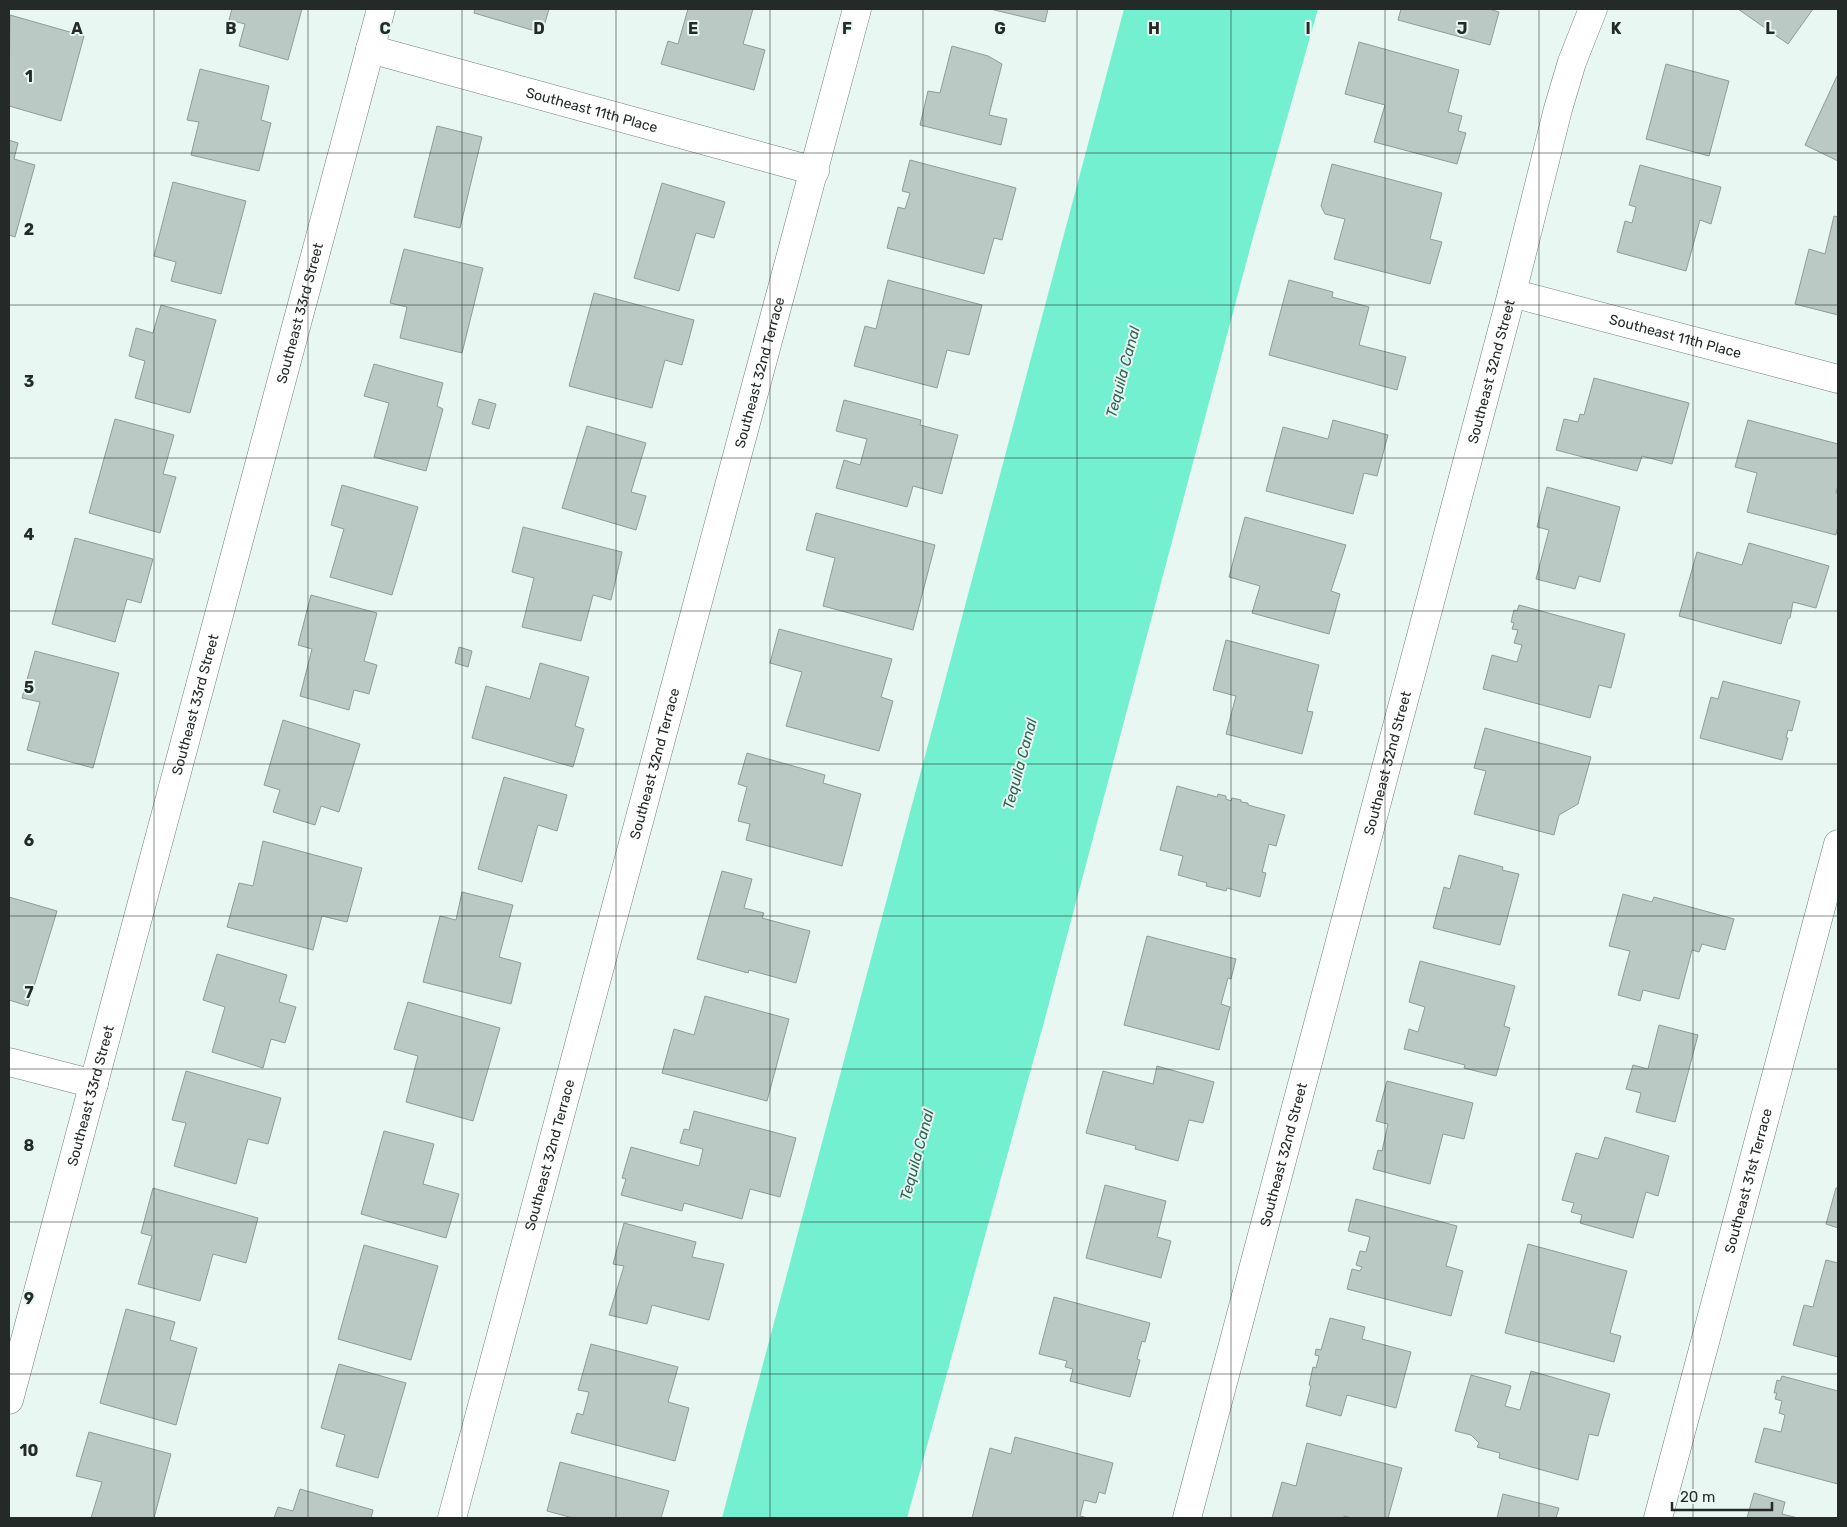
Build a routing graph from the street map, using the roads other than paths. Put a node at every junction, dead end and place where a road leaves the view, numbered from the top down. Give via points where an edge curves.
1 (381, 9) edge
2 (857, 9) edge
3 (1593, 9) edge
4 (370, 49) junction
5 (814, 171) junction
6 (1512, 293) junction
7 (1838, 379) edge
8 (1838, 844) edge
9 (9, 1062) edge
10 (94, 1084) junction
11 (9, 1400) edge
12 (452, 1518) edge
13 (1187, 1518) edge
14 (1658, 1518) edge

1 - 4 street, Southeast 33rd Street
2 - 5 street, Southeast 32nd Terrace
3 - 6 street, Southeast 32nd Street via 1558,110
4 - 5 street, Southeast 11th Place
4 - 10 street, Southeast 33rd Street
5 - 12 street, Southeast 32nd Terrace
6 - 7 street, Southeast 11th Place
6 - 13 street, Southeast 32nd Street
8 - 14 street, Southeast 31st Terrace
9 - 10 street
10 - 11 street, Southeast 33rd Street

